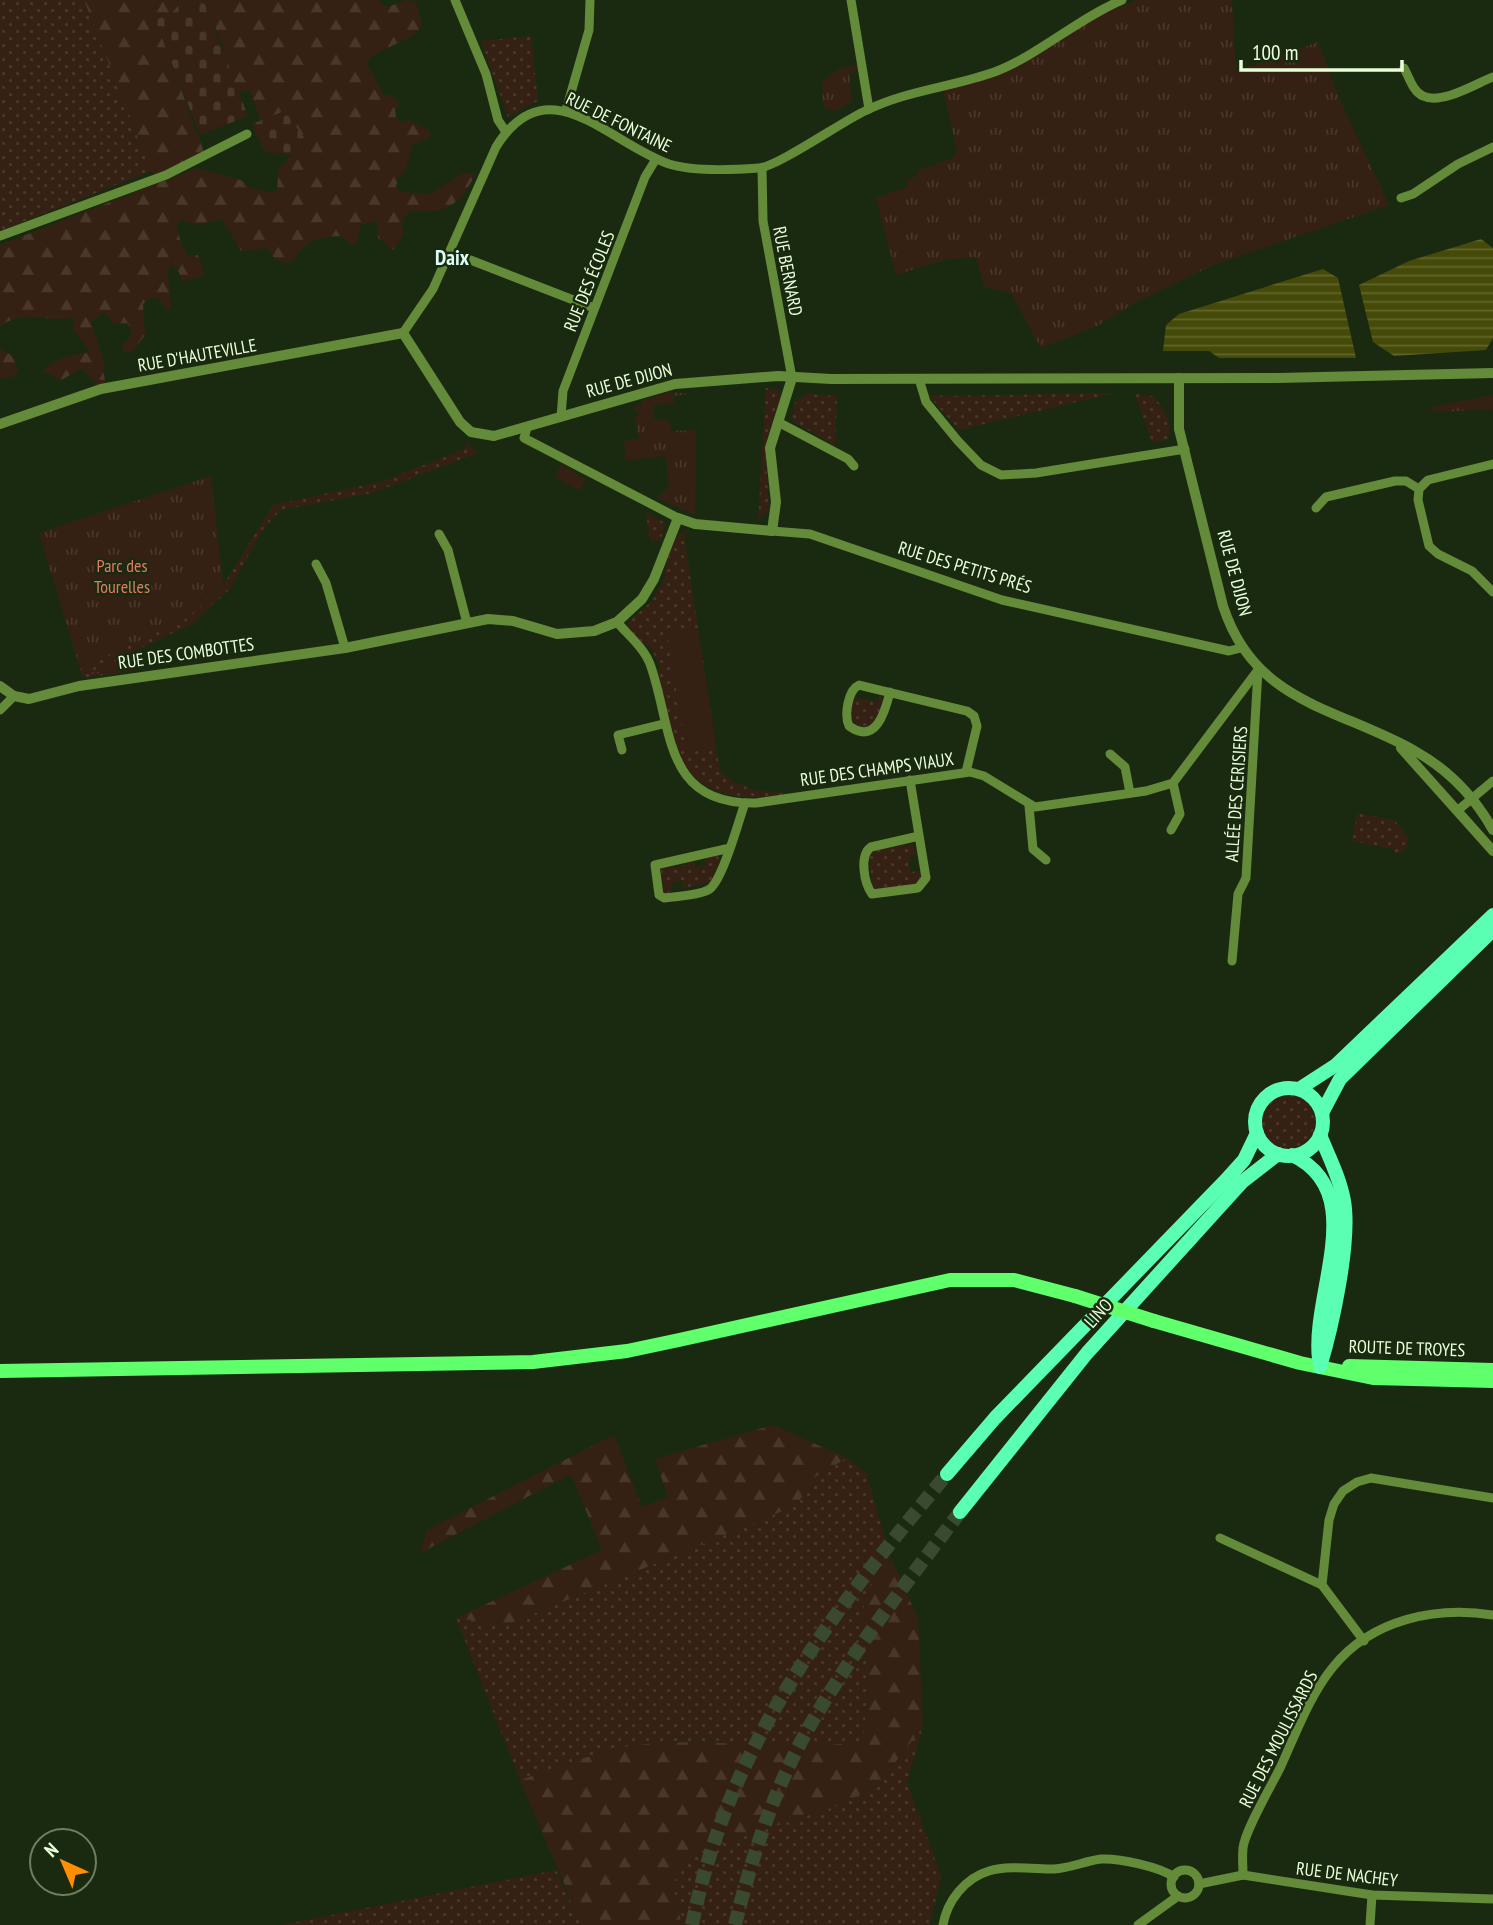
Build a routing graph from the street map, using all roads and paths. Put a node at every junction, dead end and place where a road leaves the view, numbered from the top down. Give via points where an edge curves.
1 (455, 0) edge
2 (590, 0) edge
3 (851, 0) edge
4 (1122, 0) edge
5 (1404, 68) dead end
6 (1493, 77) edge
7 (869, 109) junction
8 (565, 110) junction
9 (506, 132) junction
10 (247, 134) dead end
11 (1493, 147) edge
12 (656, 159) junction
13 (762, 168) junction
14 (1401, 198) dead end
15 (0, 236) edge
16 (450, 252) junction
17 (594, 308) junction
18 (403, 333) junction
19 (1493, 373) edge
20 (792, 378) junction
21 (1180, 378) junction
22 (919, 379) junction
23 (561, 417) junction
24 (778, 422) junction
25 (0, 424) edge
26 (527, 428) junction
27 (1185, 449) junction
28 (1493, 464) edge
29 (854, 466) dead end
30 (1419, 489) junction
31 (1316, 508) dead end
32 (678, 518) junction
33 (772, 531) junction
34 (439, 534) dead end
35 (316, 564) dead end
36 (1493, 592) edge
37 (617, 622) junction
38 (467, 623) junction
39 (345, 648) junction
40 (1241, 648) junction
41 (1258, 670) junction
42 (0, 686) edge
43 (890, 692) junction
44 (14, 696) junction
45 (0, 710) edge
46 (663, 724) junction
47 (1396, 743) junction
48 (622, 750) dead end
49 (1110, 754) dead end
50 (966, 772) junction
51 (910, 780) junction
52 (1493, 781) edge
53 (1173, 783) junction
54 (1130, 793) junction
55 (1472, 798) junction
56 (745, 803) junction
57 (1029, 806) junction
58 (1457, 811) junction
59 (1171, 830) dead end
60 (1493, 830) edge
61 (919, 836) junction
62 (730, 848) junction
63 (1493, 851) edge
64 (1046, 860) dead end
65 (1493, 915) edge
66 (1493, 930) edge
67 (1232, 961) dead end
68 (1299, 1089) junction
69 (1322, 1113) junction
70 (1257, 1133) junction
71 (1320, 1135) junction
72 (1285, 1154) junction
73 (1320, 1367) junction
74 (1493, 1370) edge
75 (0, 1371) edge
76 (1493, 1381) edge
77 (947, 1474) tunnel mouth
78 (1493, 1498) edge
79 (960, 1512) tunnel mouth
80 (1220, 1538) dead end
81 (1322, 1585) junction
82 (1493, 1615) edge
83 (1364, 1641) junction
84 (1243, 1875) junction
85 (1174, 1877) junction
86 (1199, 1884) junction
87 (1372, 1895) junction
88 (1178, 1896) junction
89 (1493, 1899) edge
90 (943, 1925) edge
91 (1138, 1925) edge
92 (1370, 1925) edge

1 - 9 street
2 - 8 street via 589,30
3 - 7 street
4 - 7 street, RUE DE FONTAINE via 999,70
5 - 6 street via 1423,97 1434,98
7 - 13 street, RUE DE FONTAINE
8 - 9 street, RUE DE FONTAINE via 541,108
8 - 12 street, RUE DE FONTAINE
9 - 16 street, RUE DE FONTAINE
10 - 15 street via 166,175
11 - 14 street
12 - 13 street, RUE DE FONTAINE via 679,167
12 - 17 street, RUE DES ÉCOLES
13 - 20 street, RUE BERNARD via 762,221
16 - 17 street
16 - 18 street, RUE DE FONTAINE via 433,289
17 - 23 street, RUE DES ÉCOLES via 563,391
18 - 25 street, RUE D'HAUTEVILLE via 101,390
18 - 26 street, RUE DE DIJON via 467,429 486,436
19 - 21 street
20 - 22 street, RUE DE DIJON
20 - 23 street, RUE DE DIJON via 675,384
20 - 24 street
21 - 22 street, RUE DE DIJON
21 - 27 street, RUE DE DIJON via 1178,421
22 - 27 street via 926,402 963,447 981,465 1001,475
23 - 26 street, RUE DE DIJON
24 - 29 street
24 - 33 street via 770,448 776,502
26 - 32 street via 524,438
27 - 40 street, RUE DE DIJON via 1223,606
28 - 30 street via 1428,480
30 - 31 street via 1395,481 1326,498
30 - 36 street via 1430,546 1472,571
32 - 33 street, RUE DES PETITS PRÉS via 695,524
32 - 37 street, RUE DES COMBOTTES via 648,589
33 - 40 street, RUE DES PETITS PRÉS via 810,534 1002,600 1229,652
34 - 38 street via 448,550
35 - 39 street
37 - 38 street, RUE DES COMBOTTES via 569,635 503,620
37 - 46 street, RUE DES CHAMPS VIAUX via 645,654
38 - 39 street, RUE DES COMBOTTES
39 - 44 street, RUE DES COMBOTTES via 79,685 34,699
40 - 41 street, RUE DE DIJON
41 - 47 street, RUE DE DIJON via 1282,688
41 - 53 street
41 - 67 street, ALLÉE DES CERISIERS via 1246,878 1238,894
42 - 44 street
43 - 43 street via 859,685 854,688 846,720 849,726 865,731 877,727 884,719
43 - 50 street via 974,716 977,726
44 - 45 street
46 - 48 street via 618,735
46 - 56 street, RUE DES CHAMPS VIAUX via 674,756 692,780 714,796
47 - 55 street, RUE DE DIJON via 1440,767
47 - 58 street, RUE DE DIJON
49 - 54 street via 1125,767
50 - 51 street, RUE DES CHAMPS VIAUX
50 - 57 street, RUE DES CHAMPS VIAUX via 984,776
51 - 56 street, RUE DES CHAMPS VIAUX
51 - 61 street
52 - 55 street
53 - 54 street
53 - 59 street via 1180,814
54 - 57 street
55 - 58 street
55 - 60 street, RUE DE DIJON
56 - 62 street
57 - 64 street via 1033,849
58 - 63 street, RUE DE DIJON
61 - 61 street via 923,884 872,894 863,858 868,848
62 - 62 street via 711,888 664,898 659,895 655,864
65 - 68 highway, LINO via 1344,1057
66 - 69 highway via 1340,1079
68 - 69 highway via 1313,1098
68 - 70 highway, LINO via 1282,1088 1267,1096 1255,1116
69 - 71 highway
70 - 72 highway via 1267,1147
70 - 77 highway, LINO via 1244,1160 1226,1180 995,1418
71 - 72 highway, LINO via 1311,1147
71 - 73 highway via 1340,1185 1345,1227
72 - 73 highway via 1318,1171 1334,1206 1316,1337
72 - 79 highway, LINO via 1242,1182 1087,1353
73 - 74 main road, ROUTE DE TROYES
73 - 75 main road, bridge via 1014,1280 950,1280 679,1340 533,1362
73 - 76 main road via 1373,1378
78 - 81 street via 1371,1478 1357,1482 1334,1504
80 - 81 street
81 - 83 street
82 - 83 street, RUE DES MOULISSARDS via 1434,1612 1387,1627
83 - 84 street, RUE DES MOULISSARDS via 1334,1665 1315,1694 1243,1846
84 - 86 street, RUE DE NACHEY
84 - 87 street, RUE DE NACHEY
85 - 86 street via 1189,1871
85 - 88 street via 1171,1885
85 - 90 street via 1164,1870 1102,1859 1067,1868 990,1870 969,1881 955,1896
86 - 88 street via 1194,1895
87 - 89 street, RUE DE NACHEY
87 - 92 street
88 - 91 street

